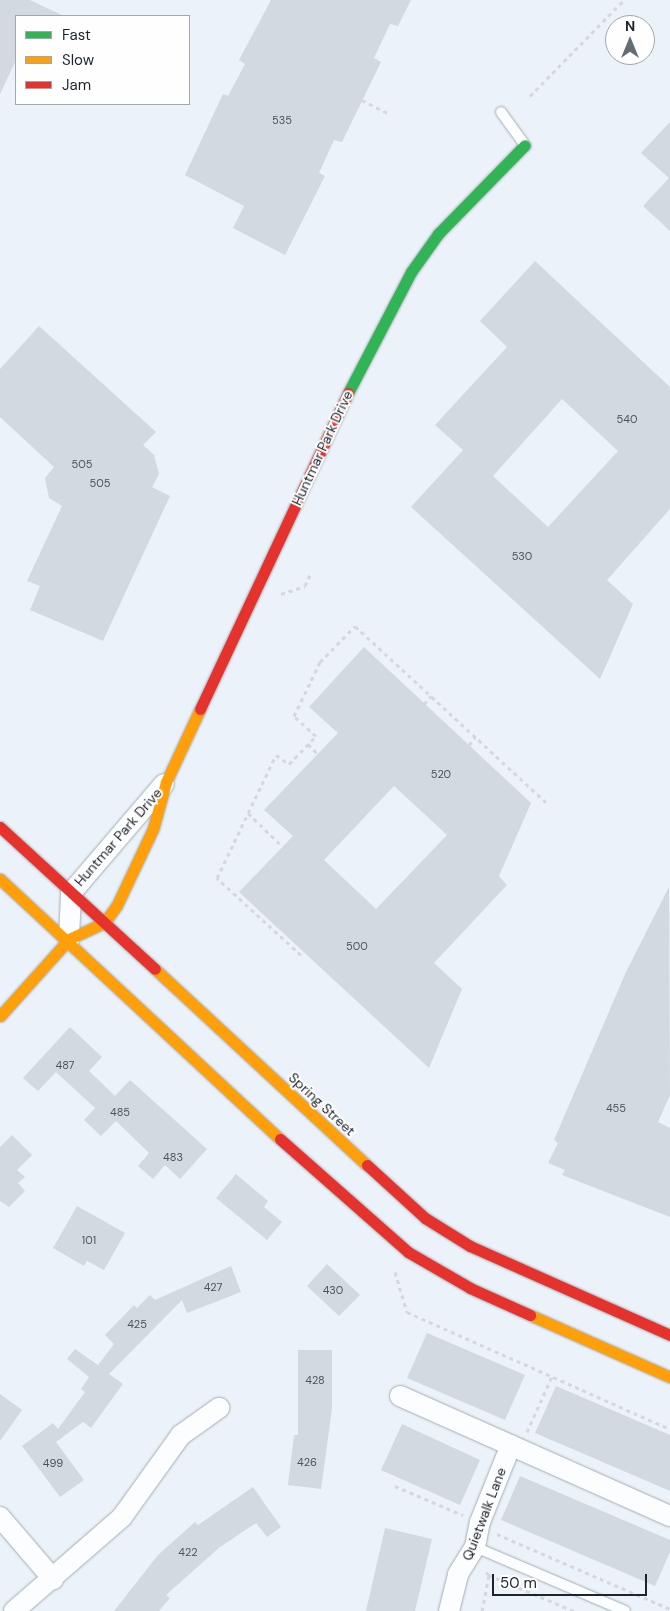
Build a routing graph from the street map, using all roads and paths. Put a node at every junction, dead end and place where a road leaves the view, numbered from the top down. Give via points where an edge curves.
1 (624, 0) edge
2 (530, 96) dead end
3 (362, 100) dead end
4 (502, 112) dead end
5 (390, 114) dead end
6 (525, 145) joint
7 (310, 575) dead end
8 (276, 595) dead end
9 (431, 696) junction
10 (424, 704) dead end
11 (475, 737) junction
12 (308, 744) junction
13 (469, 745) dead end
14 (317, 753) dead end
15 (166, 782) junction
16 (548, 804) dead end
17 (248, 813) junction
18 (0, 827) edge
19 (282, 846) dead end
20 (0, 879) edge
21 (71, 892) junction
22 (104, 923) junction
23 (69, 939) junction
24 (301, 955) dead end
25 (0, 1016) edge
26 (394, 1268) dead end
27 (670, 1335) edge
28 (552, 1376) junction
29 (670, 1377) edge
30 (400, 1396) dead end
31 (218, 1408) dead end
32 (670, 1429) edge
33 (515, 1447) junction
34 (395, 1486) dead end
35 (670, 1516) edge
36 (0, 1517) edge
37 (469, 1517) dead end
38 (491, 1532) dead end
39 (475, 1547) junction
40 (484, 1570) dead end
41 (489, 1575) junction
42 (53, 1580) junction
43 (670, 1609) edge
44 (14, 1611) edge
45 (449, 1611) edge
46 (482, 1611) edge
47 (574, 1611) edge
48 (626, 1611) edge

1 - 2 path
3 - 5 path
4 - 6 lane
6 - 15 main road, Huntmar Park Drive via 438,234 411,272 367,352
7 - 8 path via 305,586
9 - 10 path
9 - 11 path
9 - 12 path via 355,626 320,662 294,716 316,736
11 - 13 path
11 - 16 path
12 - 14 path
12 - 17 path via 289,764 276,754
15 - 21 street, Huntmar Park Drive
15 - 22 main road, Huntmar Park Drive via 153,828
17 - 19 path
17 - 24 path via 218,878
18 - 21 main road, Spring Street
20 - 23 main road
21 - 22 main road, Spring Street
21 - 23 street, Huntmar Park Drive
22 - 23 main road
22 - 27 main road, Spring Street via 425,1218 470,1246
23 - 25 main road
23 - 29 main road via 352,1206 408,1252 470,1288
26 - 28 path via 407,1312
28 - 32 path
28 - 33 path
30 - 33 street
31 - 42 street via 181,1435 122,1517
33 - 35 street
33 - 39 street, Quietwalk Lane via 480,1522
34 - 37 path
36 - 42 street
38 - 43 path
39 - 45 street, Quietwalk Lane via 458,1574
39 - 48 lane
40 - 41 path
41 - 46 path
41 - 47 path
42 - 44 street

